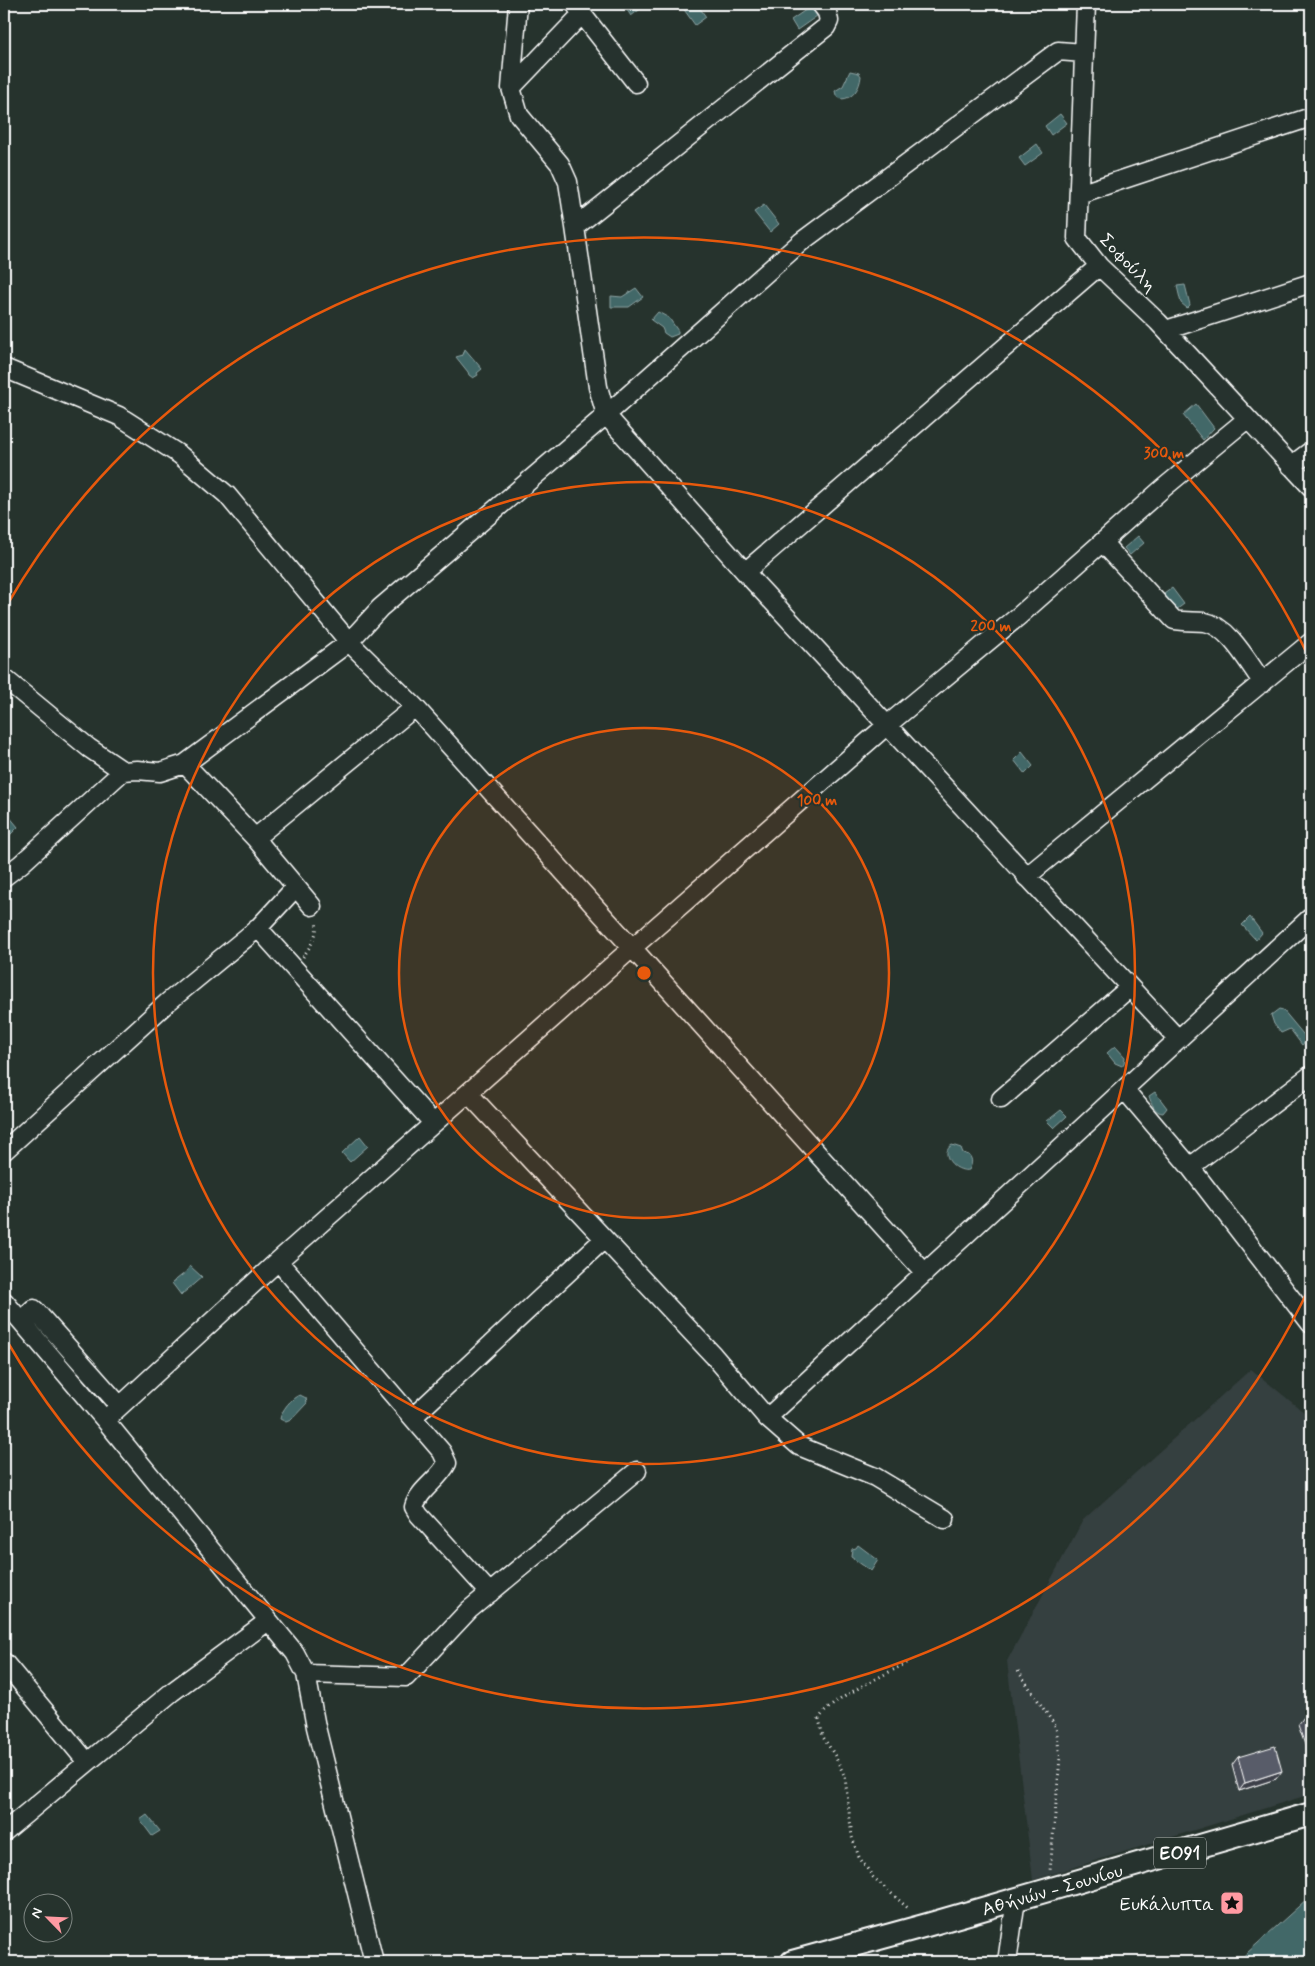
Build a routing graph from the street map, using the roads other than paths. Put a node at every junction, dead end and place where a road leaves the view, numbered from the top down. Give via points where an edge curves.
1 (518, 4) edge
2 (821, 4) edge
3 (1086, 4) edge
4 (579, 9) edge
5 (1084, 52) junction
6 (636, 83) dead end
7 (511, 88) junction
8 (1311, 117) edge
9 (1079, 194) junction
10 (575, 227) junction
11 (1099, 266) junction
12 (1311, 283) edge
13 (1166, 330) junction
14 (4, 368) edge
15 (606, 415) junction
16 (1247, 419) junction
17 (1311, 451) edge
18 (1292, 466) junction
19 (1311, 487) edge
20 (1102, 542) junction
21 (745, 572) junction
22 (349, 642) junction
23 (1311, 642) edge
24 (4, 678) edge
25 (1263, 683) junction
26 (415, 707) junction
27 (886, 726) junction
28 (185, 764) junction
29 (123, 771) junction
30 (255, 838) junction
31 (4, 877) edge
32 (1026, 878) junction
33 (295, 888) junction
34 (312, 906) road end
35 (1311, 917) edge
36 (258, 928) junction
37 (632, 948) junction
38 (1129, 988) junction
39 (1178, 1040) junction
40 (1311, 1075) edge
41 (1124, 1089) junction
42 (468, 1093) junction
43 (1002, 1099) dead end
44 (433, 1123) junction
45 (4, 1152) edge
46 (1190, 1167) junction
47 (604, 1239) junction
48 (278, 1261) junction
49 (924, 1273) junction
50 (4, 1300) edge
51 (21, 1321) junction
52 (1311, 1324) edge
53 (120, 1406) junction
54 (413, 1417) junction
55 (767, 1418) junction
56 (104, 1420) junction
57 (637, 1471) dead end
58 (945, 1519) dead end
59 (490, 1593) junction
60 (268, 1621) junction
61 (4, 1662) edge
62 (306, 1674) junction
63 (87, 1762) junction
64 (1311, 1814) edge
65 (4, 1832) edge
66 (1016, 1899) junction
67 (374, 1962) edge
68 (792, 1962) edge
69 (1007, 1962) edge

1 - 7 street
2 - 10 street via 827,12 829,22 826,27
3 - 5 street, Σοφούλη
4 - 6 street
4 - 7 street
5 - 9 street, Σοφούλη
5 - 15 street via 1058,51 801,242
7 - 10 street via 519,115 560,164 568,182
8 - 9 street
9 - 11 street, Σοφούλη via 1077,238
10 - 15 street via 598,387
11 - 13 street, Σοφούλη
11 - 21 street
12 - 13 street
13 - 16 street, Σοφούλη
14 - 22 street via 119,416 180,455 226,496
15 - 21 street
15 - 22 street via 380,608
16 - 18 street, Σοφούλη
16 - 20 street
17 - 18 street
18 - 19 street, Σοφούλη
20 - 25 street via 1174,620 1205,622 1228,634
20 - 27 street
21 - 27 street
22 - 26 street
22 - 28 street
23 - 25 street
24 - 29 street via 89,748
25 - 32 street
26 - 30 street
26 - 37 street
27 - 32 street
27 - 37 street
28 - 29 street via 160,772
28 - 30 street
29 - 31 street
30 - 33 street
32 - 38 street
33 - 34 street
33 - 36 street
35 - 39 street
36 - 44 street
36 - 45 street via 168,1002
37 - 42 street
37 - 49 street
38 - 39 street
38 - 43 street
39 - 41 street
40 - 46 street
41 - 46 street
41 - 49 street
42 - 44 street
42 - 47 street
44 - 48 street
46 - 52 street
47 - 54 street
47 - 55 street via 714,1355
48 - 53 street
48 - 54 street
49 - 55 street
50 - 51 street
51 - 53 street via 34,1309
51 - 56 street
53 - 56 street
54 - 59 street via 442,1452 447,1463 442,1474 416,1499 414,1507
55 - 58 street via 799,1446 875,1477
56 - 60 street
57 - 59 street
59 - 62 street via 469,1610 406,1677
60 - 62 street via 295,1653
60 - 63 street via 172,1692
61 - 63 street
62 - 67 street
63 - 65 street
64 - 66 main road, Αθήνών - Σουνίου / ΕΟ91
66 - 68 main road, Αθήνών - Σουνίου / ΕΟ91
66 - 69 street

